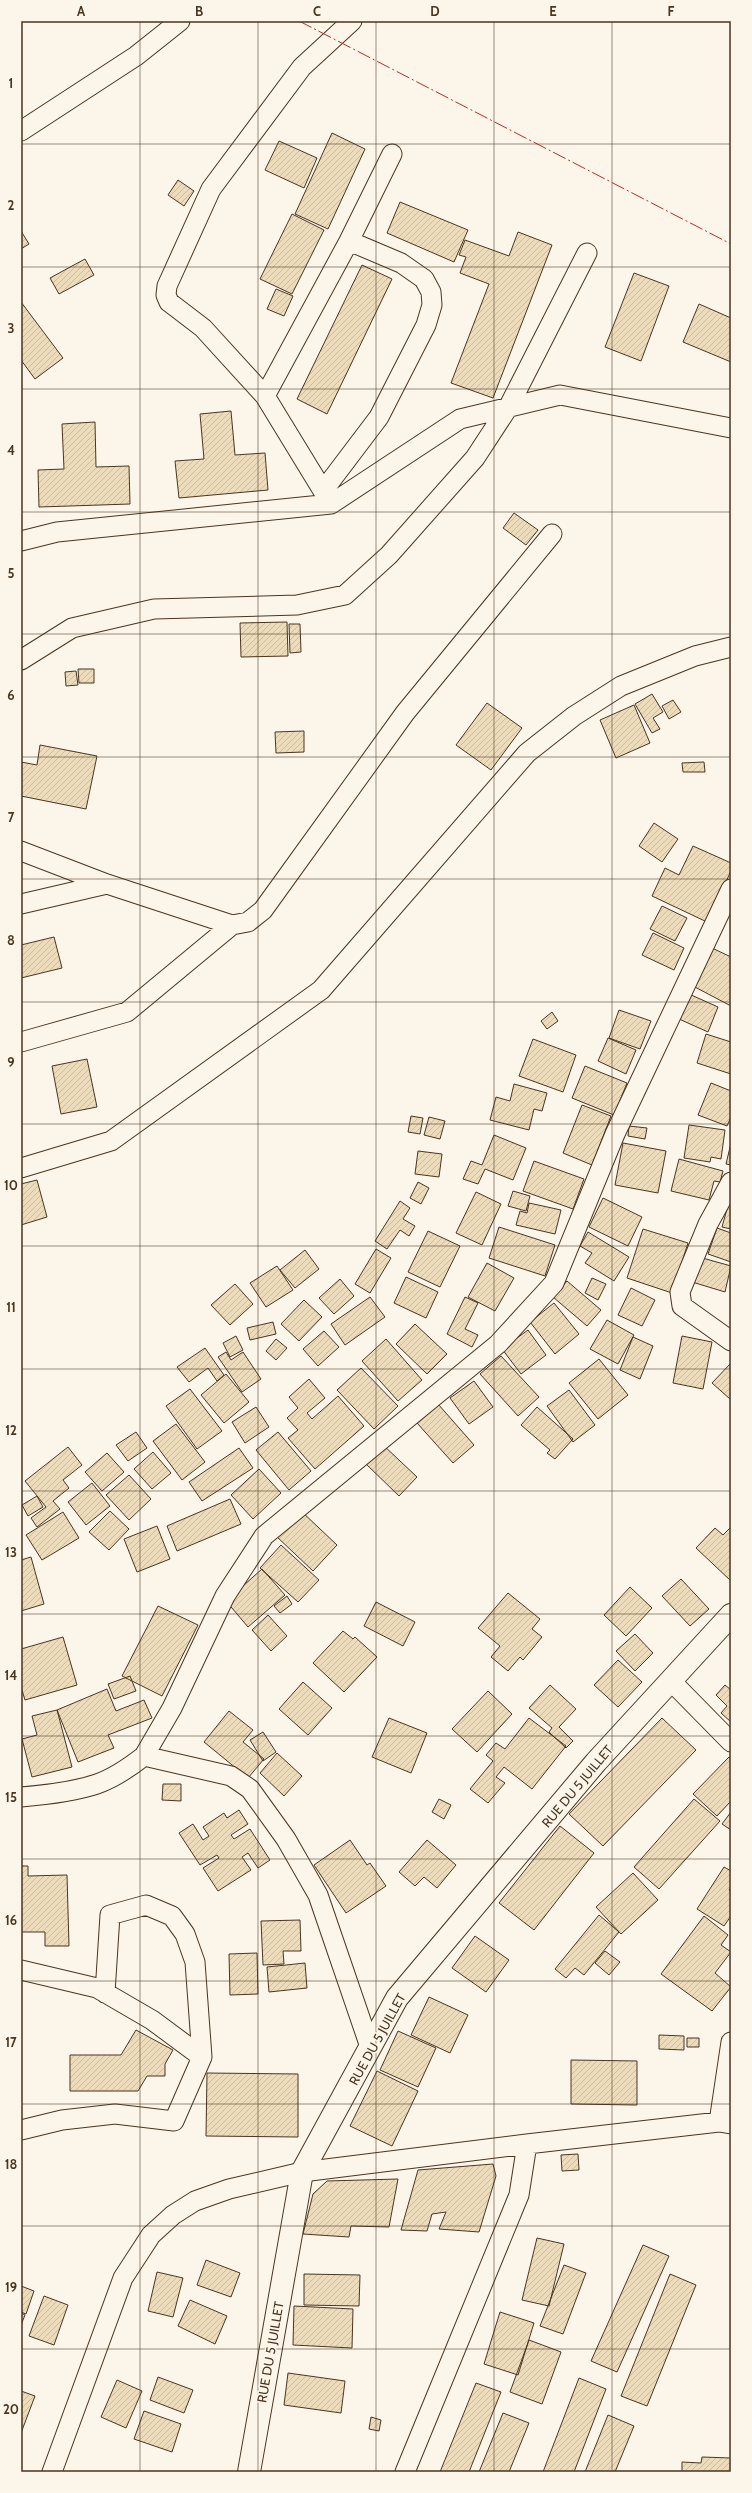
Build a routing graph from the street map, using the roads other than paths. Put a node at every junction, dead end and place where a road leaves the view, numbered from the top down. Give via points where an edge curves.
1 (180, 21) edge
2 (352, 21) edge
3 (21, 131) edge
4 (392, 154) dead end
5 (349, 241) junction
6 (587, 253) dead end
7 (265, 396) junction
8 (509, 406) junction
9 (731, 428) edge
10 (327, 497) junction
11 (552, 534) dead end
12 (21, 541) edge
13 (731, 647) edge
14 (21, 660) edge
15 (21, 850) edge
16 (107, 884) junction
17 (731, 889) edge
18 (21, 904) edge
19 (232, 925) junction
20 (21, 1042) edge
21 (21, 1168) edge
22 (731, 1182) edge
23 (731, 1341) edge
24 (731, 1615) edge
25 (670, 1681) junction
26 (731, 1742) edge
27 (144, 1756) junction
28 (21, 1797) edge
29 (21, 1970) edge
30 (105, 1993) junction
31 (731, 2042) edge
32 (370, 2047) junction
33 (202, 2057) junction
34 (725, 2123) edge
35 (21, 2130) edge
36 (527, 2144) junction
37 (302, 2172) junction
38 (52, 2472) edge
39 (249, 2472) edge
40 (405, 2472) edge

1 - 3 street via 136,56
2 - 7 street via 302,67 211,189 167,286 166,295 169,302 204,328
4 - 5 street
5 - 7 street
5 - 10 street via 402,263 424,279 431,292 432,305 426,324 379,417
6 - 8 street
7 - 10 street
8 - 9 street via 560,395
8 - 10 street via 460,419
8 - 14 street via 475,458 389,555 345,595 297,605 154,609 72,628
10 - 12 street via 57,532
11 - 19 street via 404,713 263,910 248,922
13 - 21 street via 694,656 620,686 574,716 527,753 321,990 112,1141
15 - 16 street
16 - 18 street
16 - 19 street
17 - 27 street via 615,1134 554,1283 498,1344 264,1536 225,1596 172,1708
19 - 20 street via 127,1012
22 - 23 street via 708,1224 680,1292 680,1300 682,1306
24 - 25 street, RUE DU 5 JUILLET
25 - 26 street
25 - 32 street, RUE DU 5 JUILLET via 596,1762 397,1998
27 - 28 street via 123,1771 97,1784
27 - 32 street via 231,1776 250,1789 286,1839 318,1895
29 - 30 street via 97,1988
30 - 33 street via 152,2020
30 - 33 street via 110,1915 146,1905 172,1916 185,1934 195,1962
31 - 34 street
32 - 37 street, RUE DU 5 JUILLET
33 - 35 street via 174,2121 115,2114 62,2120
34 - 36 street
36 - 37 street
36 - 40 street via 519,2195
37 - 38 street via 229,2189 195,2201 173,2215 151,2235 122,2278
37 - 39 street, RUE DU 5 JUILLET

